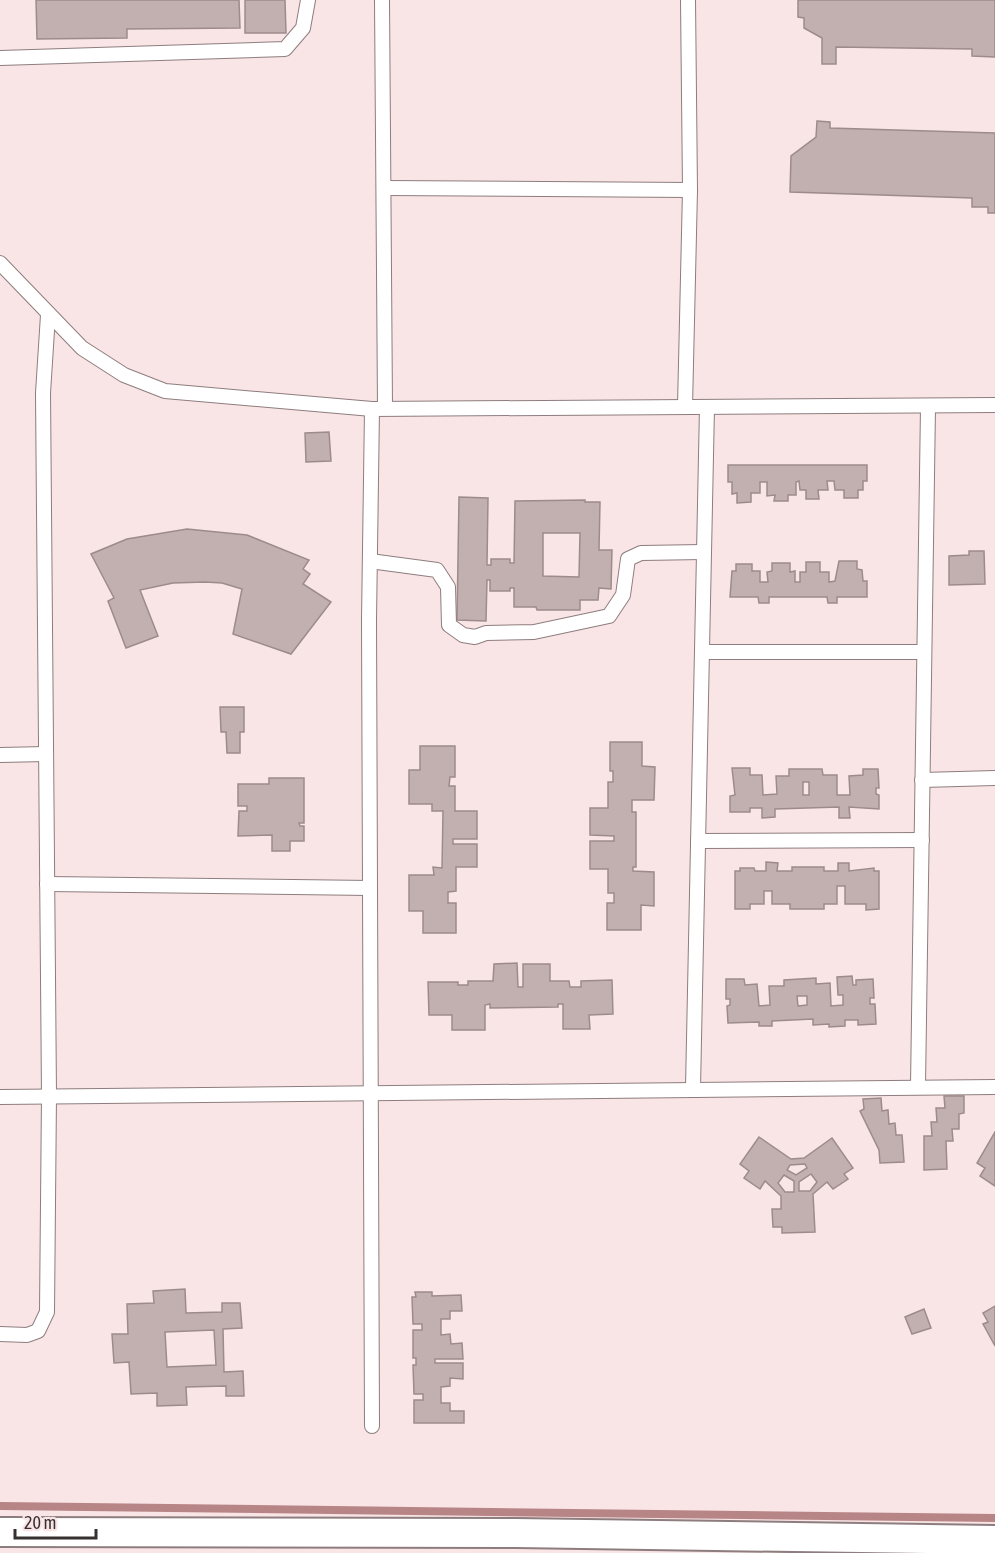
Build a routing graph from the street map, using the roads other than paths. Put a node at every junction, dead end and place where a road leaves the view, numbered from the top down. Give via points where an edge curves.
1 (308, 0) edge
2 (382, 0) edge
3 (688, 0) edge
4 (0, 58) edge
5 (384, 188) junction
6 (690, 190) junction
7 (0, 263) edge
8 (48, 315) junction
9 (995, 405) edge
10 (685, 407) junction
11 (707, 407) junction
12 (928, 407) junction
13 (379, 408) junction
14 (704, 552) junction
15 (370, 561) junction
16 (702, 652) junction
17 (924, 652) junction
18 (46, 754) junction
19 (0, 755) edge
20 (995, 778) edge
21 (922, 780) junction
22 (922, 840) junction
23 (698, 841) junction
24 (48, 884) junction
25 (370, 888) junction
26 (918, 1086) junction
27 (995, 1087) edge
28 (693, 1088) junction
29 (371, 1092) junction
30 (49, 1095) junction
31 (0, 1097) edge
32 (0, 1335) edge
33 (372, 1426) dead end
34 (0, 1532) edge
35 (995, 1540) edge

1 - 4 lane via 303,28 285,49
2 - 5 lane
3 - 6 lane
5 - 6 lane
5 - 13 lane
6 - 10 lane
7 - 8 lane
8 - 13 lane via 82,348 124,375 165,391
8 - 18 lane via 43,393
9 - 12 lane
10 - 11 lane
10 - 13 lane
11 - 12 lane
11 - 14 lane
12 - 17 lane
13 - 15 lane
14 - 15 lane via 642,553 628,560 623,595 609,616 534,632 486,633 475,637 449,625 448,587 437,570
14 - 16 lane
15 - 25 lane
16 - 17 lane
16 - 23 lane
17 - 21 lane
18 - 19 lane
18 - 24 lane
20 - 21 lane
21 - 22 lane
22 - 23 lane
22 - 26 lane
23 - 28 lane
24 - 25 lane
24 - 30 lane
25 - 29 lane
26 - 27 lane
26 - 28 lane
28 - 29 lane
29 - 30 lane
29 - 33 lane
30 - 31 lane
30 - 32 lane via 46,1312 38,1331
34 - 35 street via 516,1533

